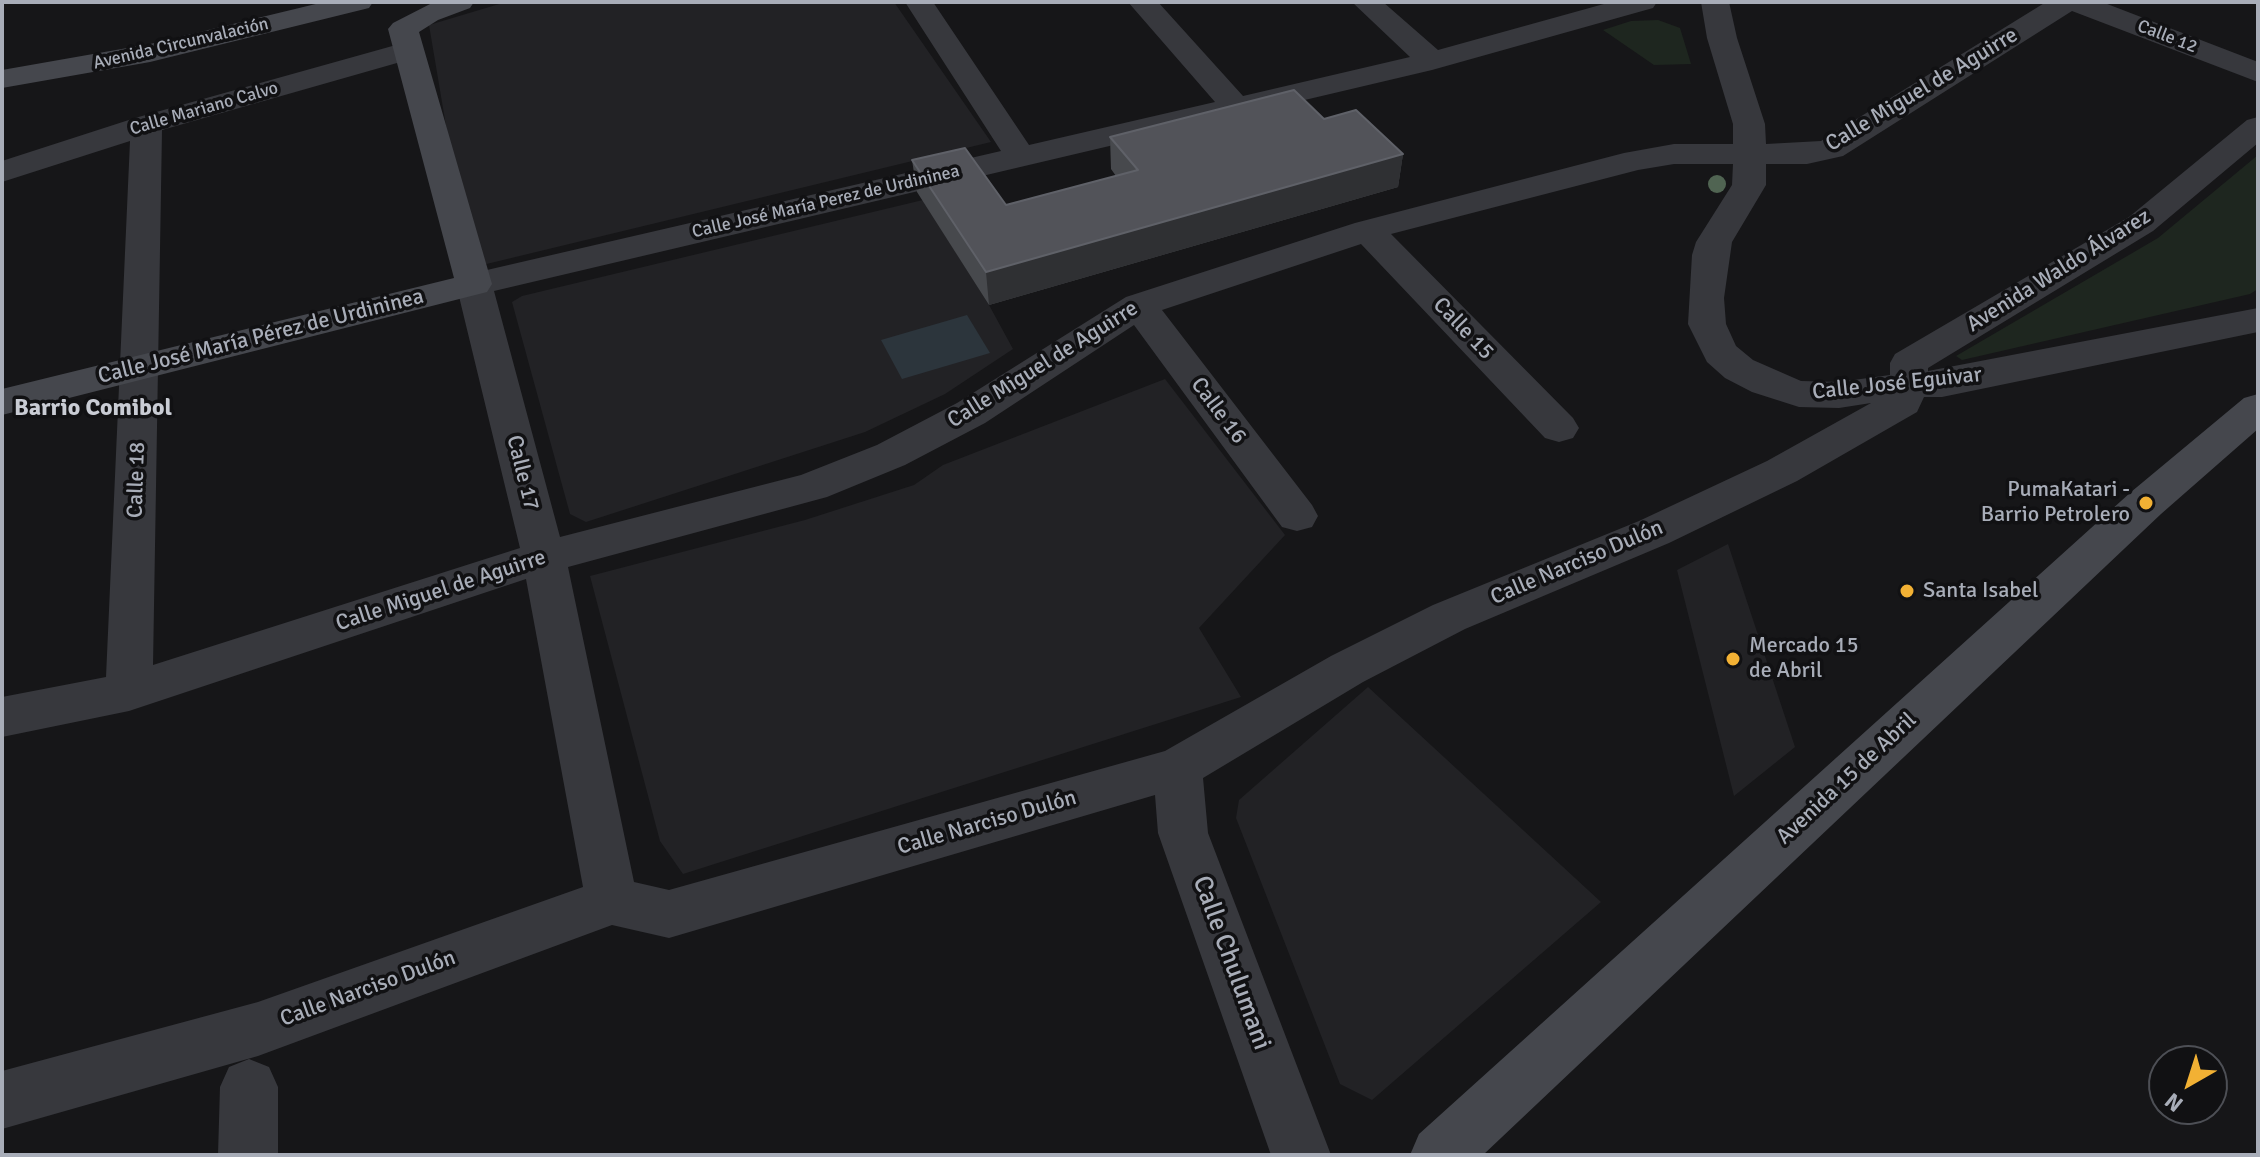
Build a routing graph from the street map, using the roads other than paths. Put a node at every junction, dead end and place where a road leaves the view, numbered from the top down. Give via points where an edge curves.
1 (359, 2) edge
2 (460, 2) edge
3 (919, 2) edge
4 (1142, 2) edge
5 (1366, 2) edge
6 (1643, 2) edge
7 (1715, 2) edge
8 (2066, 2) edge
9 (2076, 2) edge
10 (1589, 8) edge
11 (407, 51) junction
12 (1432, 61) junction
13 (2258, 73) edge
14 (2, 79) edge
15 (1236, 107) junction
16 (146, 125) junction
17 (2258, 127) edge
18 (1750, 154) junction
19 (1021, 157) junction
20 (2, 172) edge
21 (1367, 230) junction
22 (474, 284) junction
23 (1139, 305) junction
24 (2258, 320) edge
25 (141, 367) junction
26 (1909, 385) junction
27 (2, 402) edge
28 (2258, 407) edge
29 (1559, 428) dead end
30 (1297, 516) dead end
31 (544, 557) junction
32 (129, 692) junction
33 (2, 717) edge
34 (1178, 768) junction
35 (612, 901) junction
36 (249, 1087) dead end
37 (2, 1100) edge
38 (248, 1155) edge
39 (1301, 1155) edge
40 (1440, 1155) edge

1 - 14 main road, Avenida Circunvalación via 150,53
2 - 11 main road via 403,29
3 - 19 street
4 - 15 street
5 - 12 street
6 - 10 street, Calle José María Perez de Urdininea
7 - 18 street, Calle José Eguivar via 1749,124
8 - 18 street, Calle Miguel de Aguirre via 1831,149
9 - 13 street, Calle 12
10 - 12 street, Calle José María Perez de Urdininea
11 - 16 street, Calle Mariano Calvo
11 - 22 main road, Calle 17
12 - 15 street, Calle José María Perez de Urdininea
15 - 19 street, Calle José María Perez de Urdininea
16 - 20 street, Calle Mariano Calvo
16 - 25 street, Calle 18
17 - 26 street, Avenida Waldo Álvarez via 2141,224 1909,363
18 - 21 street, Calle Miguel de Aguirre via 1636,160
18 - 26 street, Calle José Eguivar via 1749,185 1710,255 1707,324 1720,353 1753,376 1799,394 1839,395
19 - 22 street, Calle José María Perez de Urdininea
21 - 23 street, Calle Miguel de Aguirre
21 - 29 street, Calle 15
22 - 25 main road, Calle José María Pérez de Urdininea
22 - 31 street, Calle 17
23 - 30 street, Calle 16
23 - 31 street, Calle Miguel de Aguirre via 971,413 891,455 812,487
24 - 26 street, Calle José Eguivar via 1942,384
25 - 27 main road, Calle José María Pérez de Urdininea
25 - 32 street, Calle 18
26 - 34 street, Calle Narciso Dulón via 1903,403 1782,471 1654,532 1449,617 1347,669
28 - 40 main road, Avenida 15 de Abril via 2146,503
31 - 32 street, Calle Miguel de Aguirre
31 - 35 street, Calle 17
32 - 33 street, Calle Miguel de Aguirre
34 - 35 street, Calle Narciso Dulón via 669,914
34 - 39 street, Calle Chulumani via 1183,833
35 - 37 street, Calle Narciso Dulón via 258,1029
36 - 38 street

